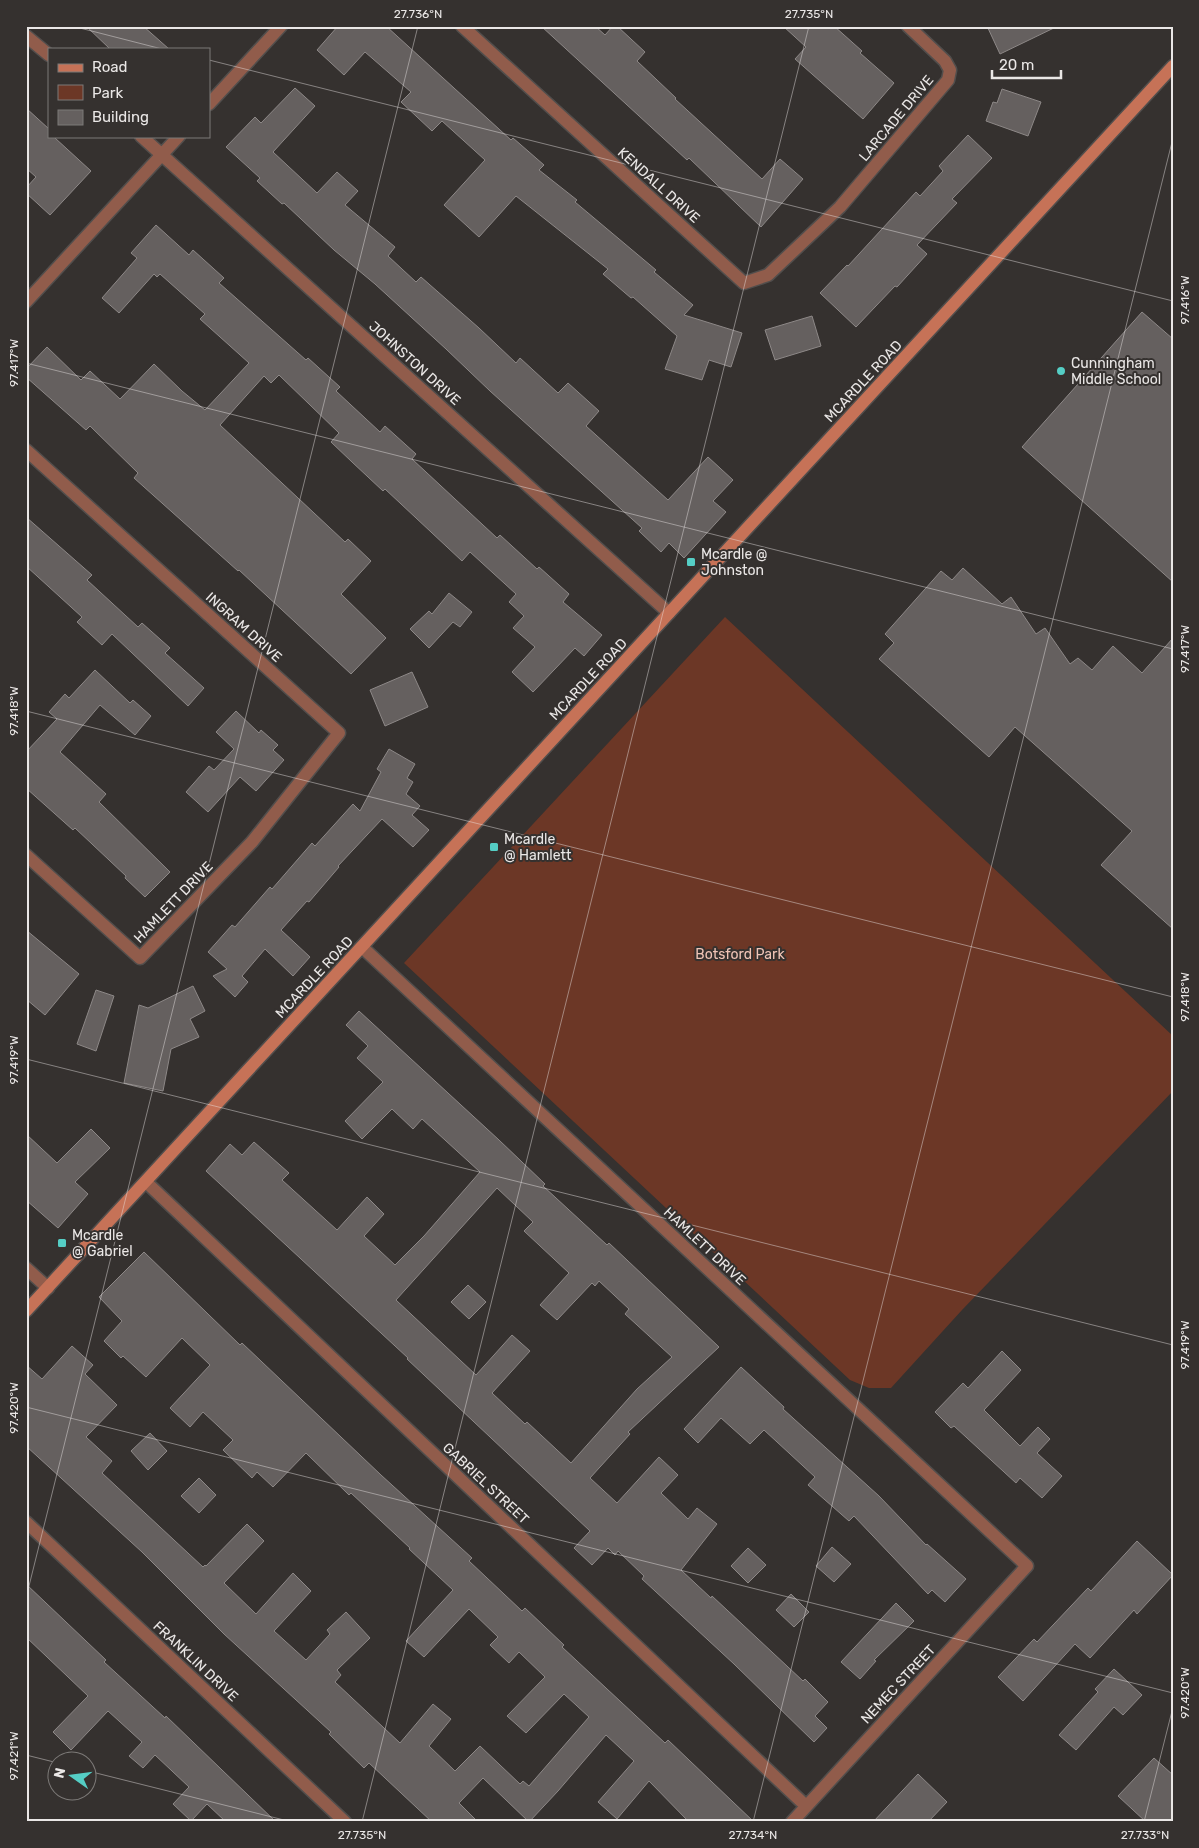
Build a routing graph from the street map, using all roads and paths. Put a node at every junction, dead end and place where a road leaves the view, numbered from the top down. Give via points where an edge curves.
1 (280, 26) edge
2 (462, 26) edge
3 (908, 26) edge
4 (26, 36) edge
5 (48, 55) edge
6 (1173, 66) edge
7 (210, 103) edge
8 (143, 138) edge
9 (177, 138) edge
10 (162, 155) junction
11 (840, 207) joint
12 (26, 302) edge
13 (26, 450) edge
14 (669, 613) junction
15 (252, 842) joint
16 (26, 855) edge
17 (362, 947) junction
18 (146, 1182) junction
19 (26, 1268) edge
20 (48, 1288) junction
21 (26, 1311) edge
22 (26, 1522) edge
23 (1027, 1566) joint
24 (806, 1806) junction
25 (345, 1822) edge
26 (792, 1822) edge

1 - 7 street
2 - 11 street, KENDALL DRIVE via 744,282 768,275
3 - 11 street, LARCADE DRIVE via 945,61 950,70 948,80
4 - 5 street
6 - 14 main road, MCARDLE ROAD
8 - 10 street, JOHNSTON DRIVE
9 - 10 street
10 - 12 street
10 - 14 street, JOHNSTON DRIVE
13 - 15 street, INGRAM DRIVE via 339,733
14 - 17 main road, MCARDLE ROAD
15 - 16 street, HAMLETT DRIVE via 140,958
17 - 18 main road, MCARDLE ROAD
17 - 23 street, HAMLETT DRIVE
18 - 20 main road, MCARDLE ROAD
18 - 24 street, GABRIEL STREET
19 - 20 street
20 - 21 main road, MCARDLE ROAD
22 - 25 street, FRANKLIN DRIVE
23 - 24 street, NEMEC STREET
24 - 26 street, NEMEC STREET

